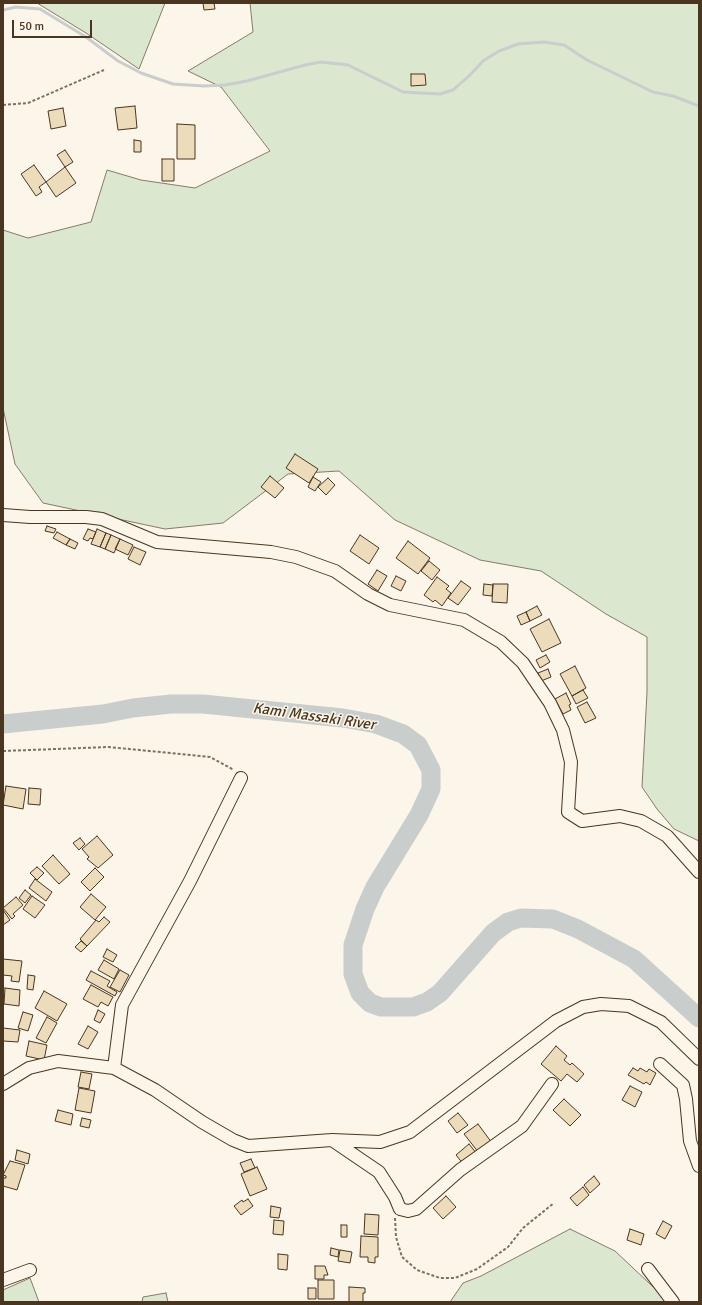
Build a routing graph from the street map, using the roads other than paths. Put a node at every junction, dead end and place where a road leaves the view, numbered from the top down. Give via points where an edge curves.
1 (3, 515) edge
2 (241, 778) road end
3 (699, 872) edge
4 (699, 1059) edge
5 (660, 1064) dead end
6 (114, 1068) junction
7 (3, 1084) edge
8 (552, 1084) dead end
9 (332, 1140) junction
10 (699, 1166) edge
11 (648, 1269) dead end
12 (30, 1270) dead end
13 (3, 1280) edge
14 (673, 1302) edge

1 - 3 street via 30,518 86,517 109,522 157,542 271,552 296,557 335,571 368,594 390,605 464,620 501,642 523,663 550,703 563,730 571,762 568,812 582,821 620,816 641,821 667,836
2 - 6 street via 190,881 122,1005
4 - 9 street via 661,1022 629,1006 601,1004 583,1007 556,1021 410,1132 380,1142
5 - 10 street via 683,1085 690,1141
6 - 7 street via 58,1061 29,1068
6 - 9 street via 155,1090 202,1122 248,1146
8 - 9 street via 522,1126 460,1170 416,1209 400,1209 379,1172
11 - 14 street
12 - 13 street

